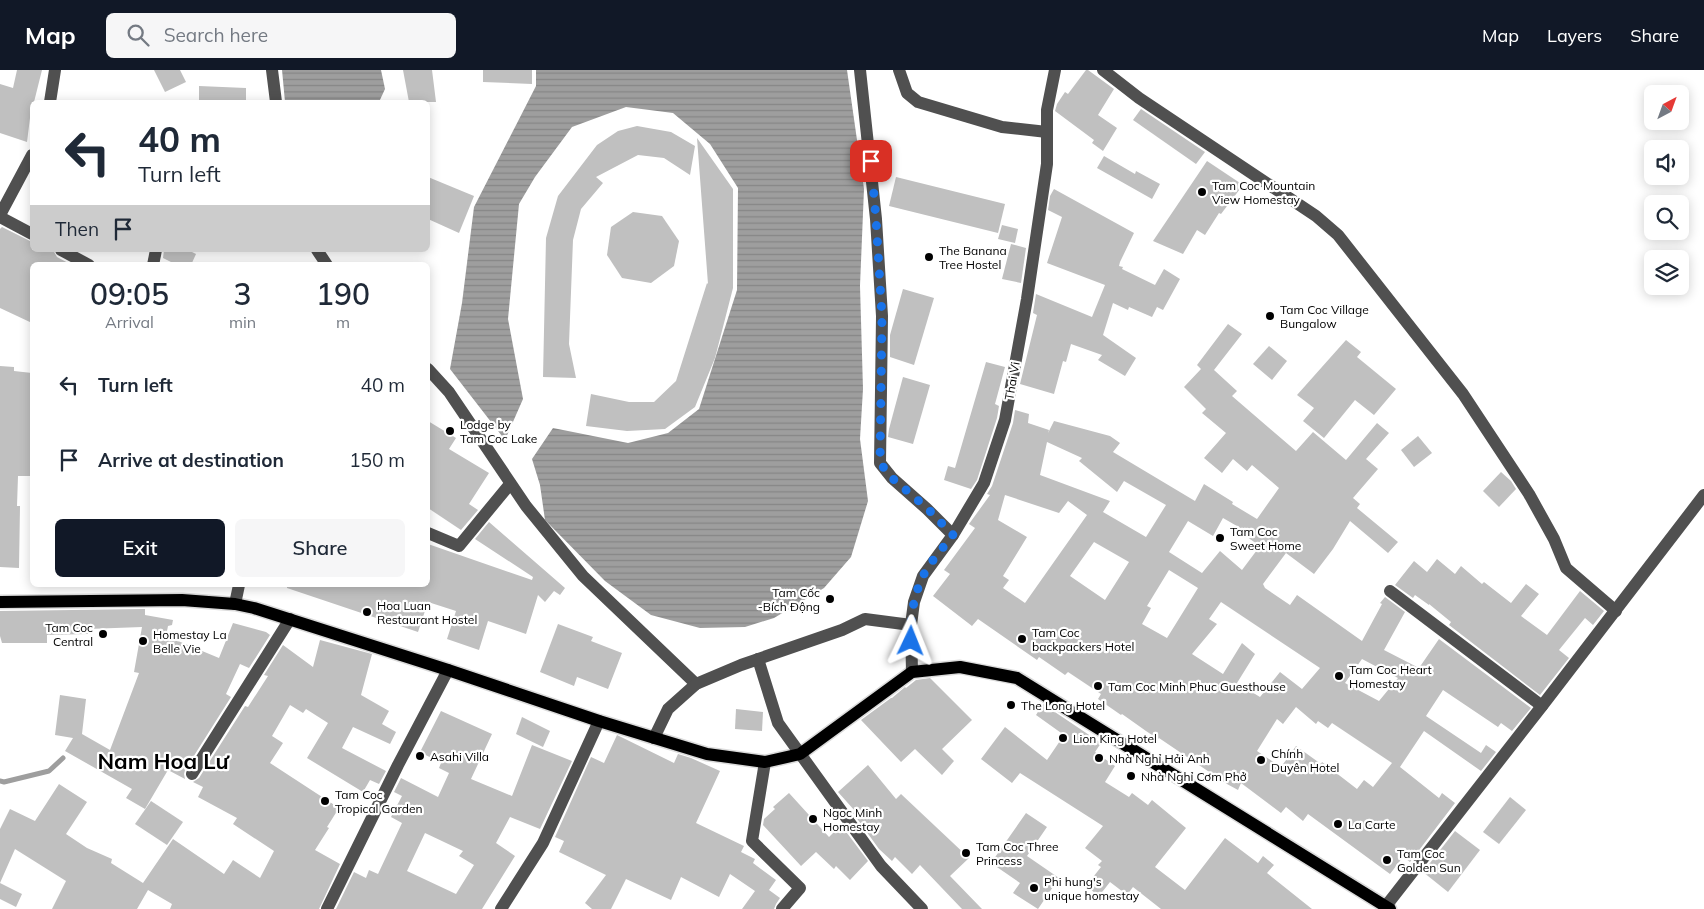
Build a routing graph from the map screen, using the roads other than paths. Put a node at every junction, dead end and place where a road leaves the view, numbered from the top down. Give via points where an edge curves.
1 (55, 70) edge
2 (272, 70) edge
3 (860, 70) edge
4 (900, 70) edge
5 (1055, 70) edge
6 (1103, 70) edge
7 (50, 100) edge
8 (276, 100) edge
9 (1047, 132) junction
10 (30, 159) edge
11 (0, 216) edge
12 (30, 233) edge
13 (65, 252) edge
14 (83, 262) edge
15 (430, 371) edge
16 (510, 484) junction
17 (1704, 495) edge
18 (430, 534) edge
19 (953, 535) junction
20 (239, 587) edge
21 (1390, 591) dead end
22 (0, 602) edge
23 (235, 604) junction
24 (1616, 611) junction
25 (290, 619) junction
26 (911, 625) junction
27 (758, 658) junction
28 (448, 670) junction
29 (912, 672) junction
30 (696, 684) junction
31 (1542, 706) junction
32 (599, 722) junction
33 (654, 738) junction
34 (800, 754) junction
35 (766, 762) junction
36 (192, 774) dead end
37 (1388, 907) edge
38 (327, 909) edge
39 (501, 909) edge
40 (782, 909) edge
41 (922, 909) edge

1 - 7 street
2 - 8 street
3 - 19 street via 876,219 882,316 880,463
4 - 9 street via 907,93 918,102 1002,127
5 - 9 street, Thai Vi via 1047,110
6 - 24 street via 1139,98 1316,216 1338,235 1463,394 1529,494 1566,568
9 - 19 street, Thai Vi via 1047,164 1029,290 1005,420 984,483
10 - 11 street
11 - 12 street
13 - 14 street
15 - 16 street via 448,392
16 - 18 street via 459,546
16 - 30 street via 583,576
17 - 24 street
19 - 26 street, Thai Vi via 923,576 914,602
20 - 23 street
21 - 31 street
22 - 23 main road via 182,600
23 - 25 main road
24 - 31 street
25 - 28 main road
25 - 36 street
26 - 27 street via 865,619
26 - 29 street, Thai Vi
27 - 30 street
27 - 34 street via 778,724
28 - 32 main road
28 - 38 street
29 - 34 main road
29 - 37 main road via 960,667 1018,678
30 - 33 street via 668,710
31 - 37 street
32 - 33 main road
32 - 39 street via 543,843
33 - 35 main road via 707,754
34 - 35 main road
34 - 41 street via 881,866
35 - 40 street via 752,841 800,888

